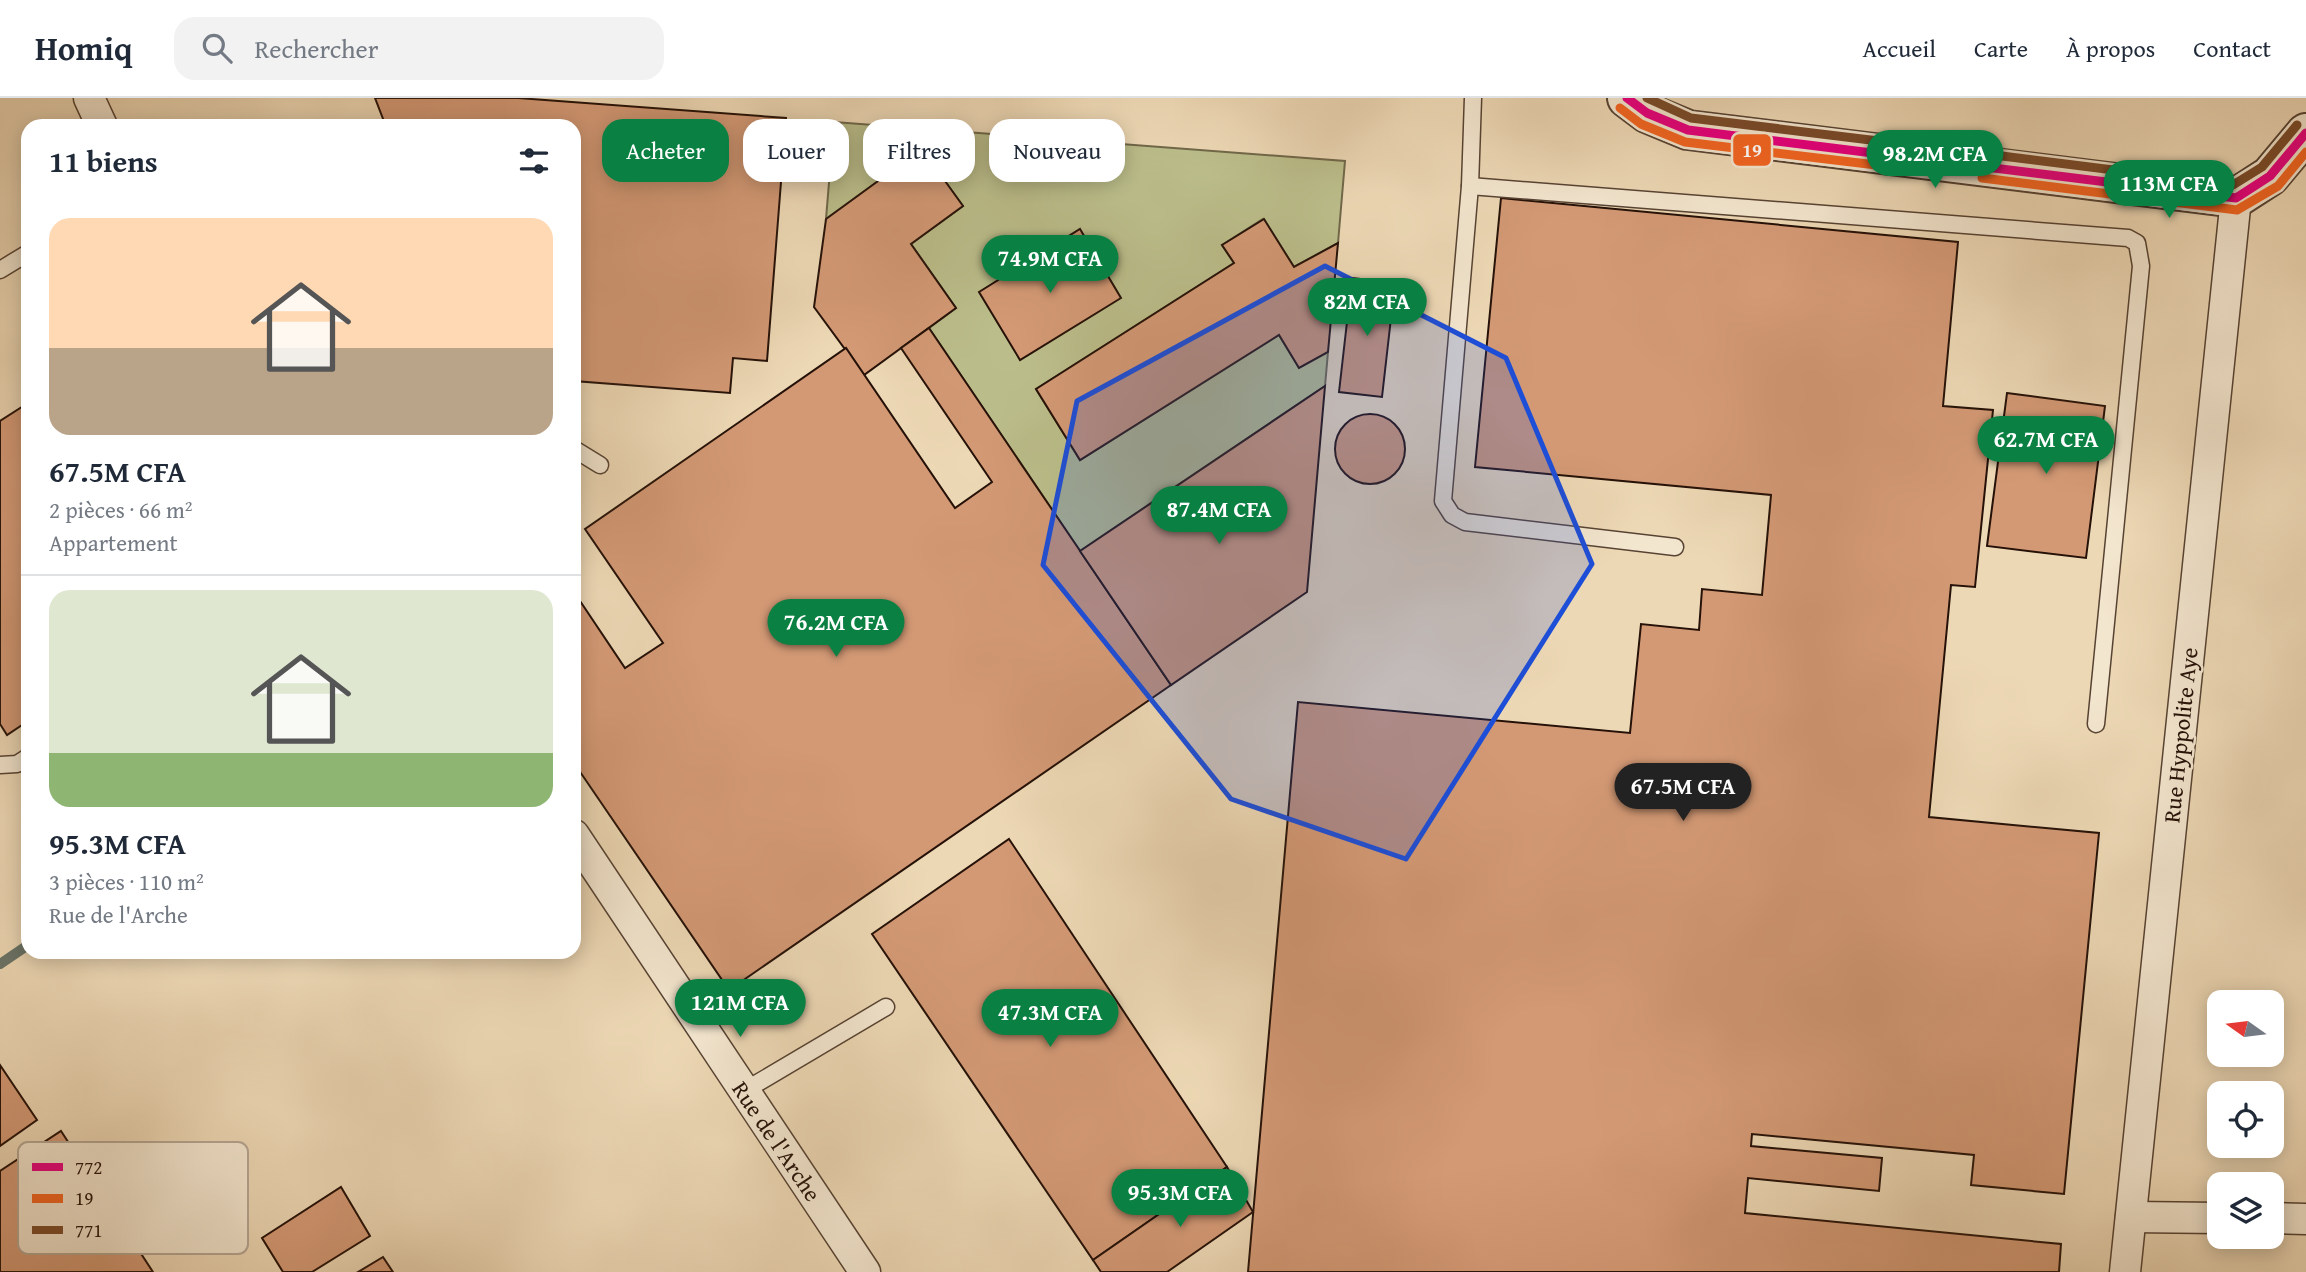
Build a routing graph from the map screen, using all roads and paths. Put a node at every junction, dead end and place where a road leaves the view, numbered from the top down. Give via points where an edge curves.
1 (1473, 98) edge
2 (1627, 98) edge
3 (2306, 133) edge
4 (1470, 186) junction
5 (2236, 198) junction
6 (21, 258) edge
7 (0, 271) edge
8 (581, 453) edge
9 (600, 465) dead end
10 (1675, 547) dead end
11 (2096, 724) dead end
12 (21, 761) edge
13 (0, 765) edge
14 (581, 846) edge
15 (886, 1007) dead end
16 (744, 1091) junction
17 (2131, 1217) junction
18 (2207, 1218) edge
19 (2284, 1218) edge
20 (2306, 1219) edge
21 (865, 1272) edge
22 (2125, 1272) edge

1 - 4 lane
2 - 5 street via 1647,113 1688,130
3 - 5 street via 2270,176
4 - 10 lane via 1443,501 1446,508 1465,523
4 - 11 lane via 2128,238 2137,243 2141,266
5 - 17 street, Rue Hyppolite Aye
6 - 7 lane
8 - 9 lane
12 - 13 lane
14 - 16 street, Rue de l'Arche
15 - 16 lane
16 - 21 street, Rue de l'Arche
17 - 18 street
17 - 22 street, Rue Hyppolite Aye
19 - 20 street

